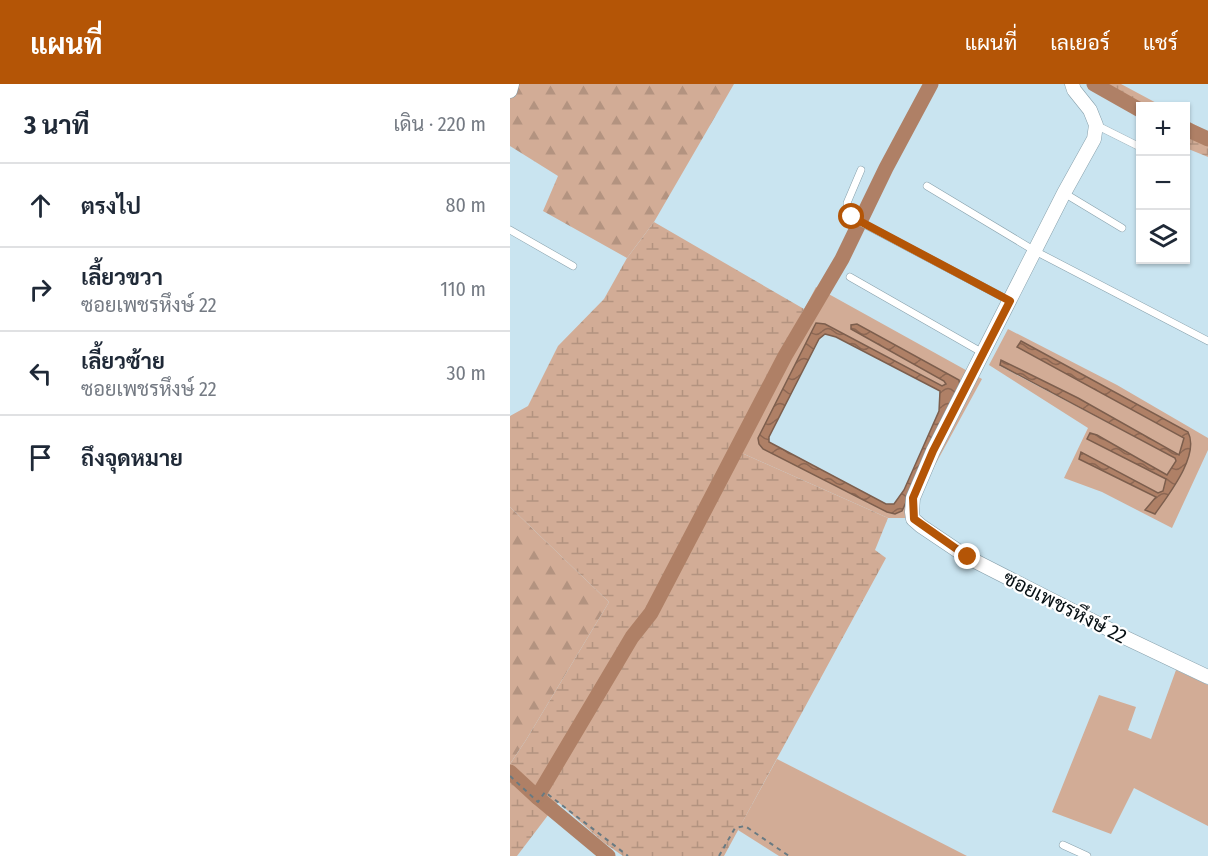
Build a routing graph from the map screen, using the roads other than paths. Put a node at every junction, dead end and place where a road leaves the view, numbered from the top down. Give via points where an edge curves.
1 (512, 84) edge
2 (1072, 84) edge
3 (510, 91) edge
4 (1096, 124) junction
5 (1136, 145) edge
6 (861, 170) dead end
7 (927, 186) dead end
8 (1064, 193) junction
9 (1122, 228) dead end
10 (510, 230) edge
11 (1035, 251) junction
12 (573, 266) dead end
13 (850, 277) dead end
14 (1010, 301) junction
15 (1208, 341) edge
16 (983, 353) junction
17 (1208, 677) edge
18 (1063, 845) dead end
19 (1087, 856) edge

1 - 3 street
2 - 4 street
4 - 5 lane
4 - 8 street, ซอยเพชรหึงษ์ 22 via 1094,139
6 - 14 lane via 847,203 848,213
7 - 11 lane
8 - 9 lane
8 - 11 street, ซอยเพชรหึงษ์ 22
10 - 12 lane
11 - 14 street, ซอยเพชรหึงษ์ 22
11 - 15 lane
13 - 16 lane
14 - 16 street, ซอยเพชรหึงษ์ 22
16 - 17 street, ซอยเพชรหึงษ์ 22 via 913,498 914,519 968,557
18 - 19 lane

